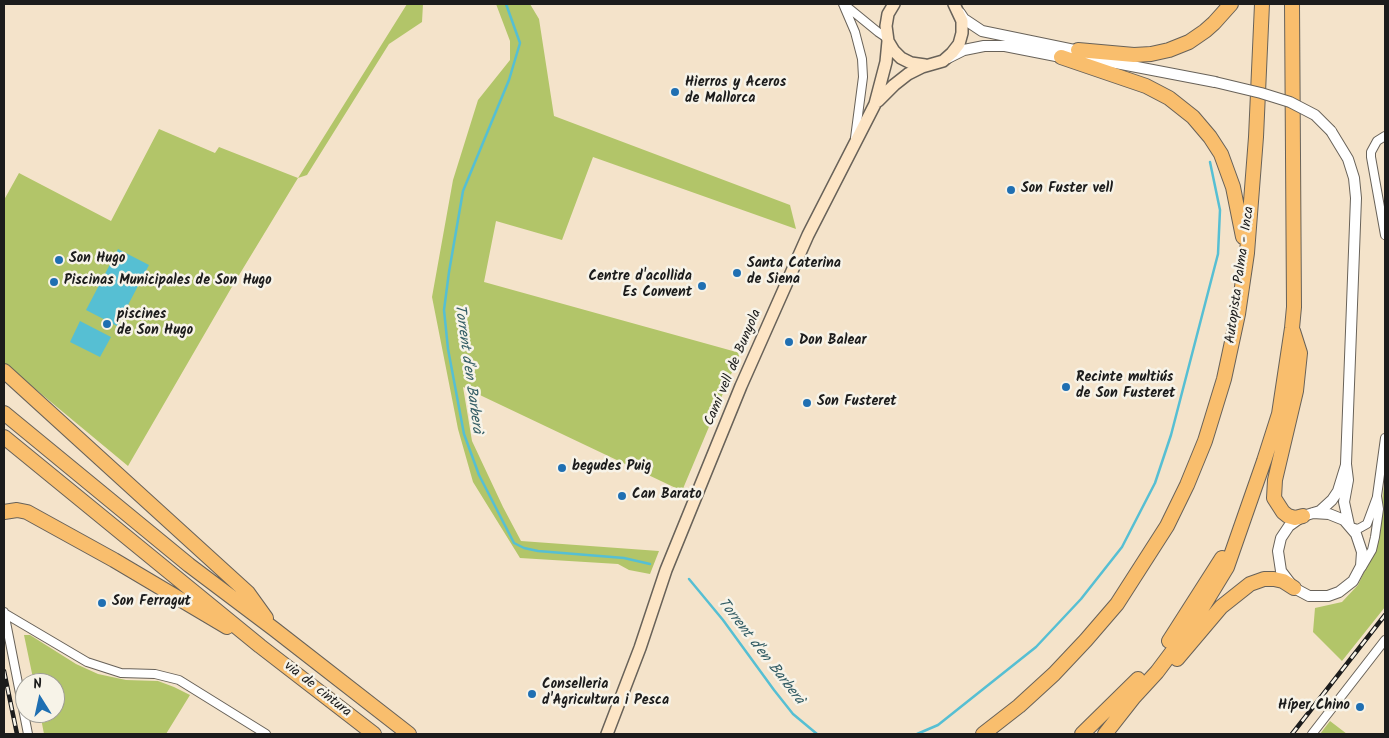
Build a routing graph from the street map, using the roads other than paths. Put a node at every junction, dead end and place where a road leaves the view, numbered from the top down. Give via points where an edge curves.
1 (843, 4) edge
2 (894, 4) edge
3 (1231, 4) edge
4 (1262, 4) edge
5 (1292, 4) edge
6 (956, 7) edge
7 (888, 40) junction
8 (1078, 50) junction
9 (1061, 57) junction
10 (938, 63) junction
11 (1116, 63) junction
12 (875, 104) junction
13 (1385, 136) edge
14 (854, 145) junction
15 (1385, 235) edge
16 (1246, 253) junction
17 (1292, 328) junction
18 (4, 371) edge
19 (4, 412) edge
20 (1385, 438) edge
21 (8, 440) edge
22 (1346, 464) junction
23 (1377, 496) junction
24 (4, 512) edge
25 (1308, 515) junction
26 (1350, 526) junction
27 (1235, 542) junction
28 (1359, 571) junction
29 (1294, 588) junction
30 (4, 612) edge
31 (274, 629) junction
32 (1385, 640) edge
33 (260, 646) junction
34 (1134, 697) junction
35 (28, 734) edge
36 (266, 734) edge
37 (374, 734) edge
38 (409, 734) edge
39 (607, 734) edge
40 (983, 734) edge
41 (1082, 734) edge
42 (1105, 734) edge
43 (1312, 734) edge

1 - 7 street
1 - 14 street via 862,59 863,78
2 - 7 main road, Camí vell de Bunyola via 887,20
3 - 8 highway via 1205,31 1169,50 1134,55
4 - 16 highway, Autopista Palma - Inca via 1256,137
5 - 17 highway
6 - 8 street via 964,19 982,30
6 - 10 main road via 962,21 960,38 952,53
7 - 10 main road via 894,51 911,63 921,66
7 - 12 main road, Camí vell de Bunyola
8 - 11 street
9 - 10 street via 990,45 964,50
9 - 11 street
9 - 16 highway via 1146,86 1193,117 1216,145 1226,164
10 - 12 main road via 908,74
11 - 22 street, bridge via 1261,92 1315,115 1332,131 1348,159 1356,198
12 - 14 main road, Camí vell de Bunyola
13 - 15 street via 1377,141 1371,152
14 - 39 main road, Camí vell de Bunyola via 808,235 741,386 666,570
16 - 40 highway, Autopista Palma - Inca via 1238,314 1224,379 1205,441 1166,526 1117,604 1086,640 1040,687
17 - 25 highway via 1300,354 1296,391 1275,480 1274,498 1288,516
17 - 27 highway via 1279,414
18 - 31 highway via 248,593
19 - 31 highway via 189,565
20 - 23 street
21 - 33 highway
22 - 25 street via 1334,498 1323,509
22 - 26 street via 1348,480 1344,506
23 - 26 street via 1369,523 1358,529
23 - 28 street via 1379,510 1374,543
24 - 33 highway via 27,512
25 - 26 street via 1334,515
25 - 29 street via 1294,522 1285,532 1278,551 1281,571
26 - 28 street via 1359,539 1362,552
27 - 34 highway via 1227,567 1199,613
27 - 41 highway via 1152,664
28 - 29 street via 1349,586 1334,595 1316,597
29 - 34 highway via 1274,579 1256,581 1243,589 1221,607 1155,684
30 - 35 street
30 - 36 street via 86,662 121,673 155,674 179,680
31 - 38 highway
32 - 43 street
33 - 37 highway, via de cintura
34 - 42 highway

